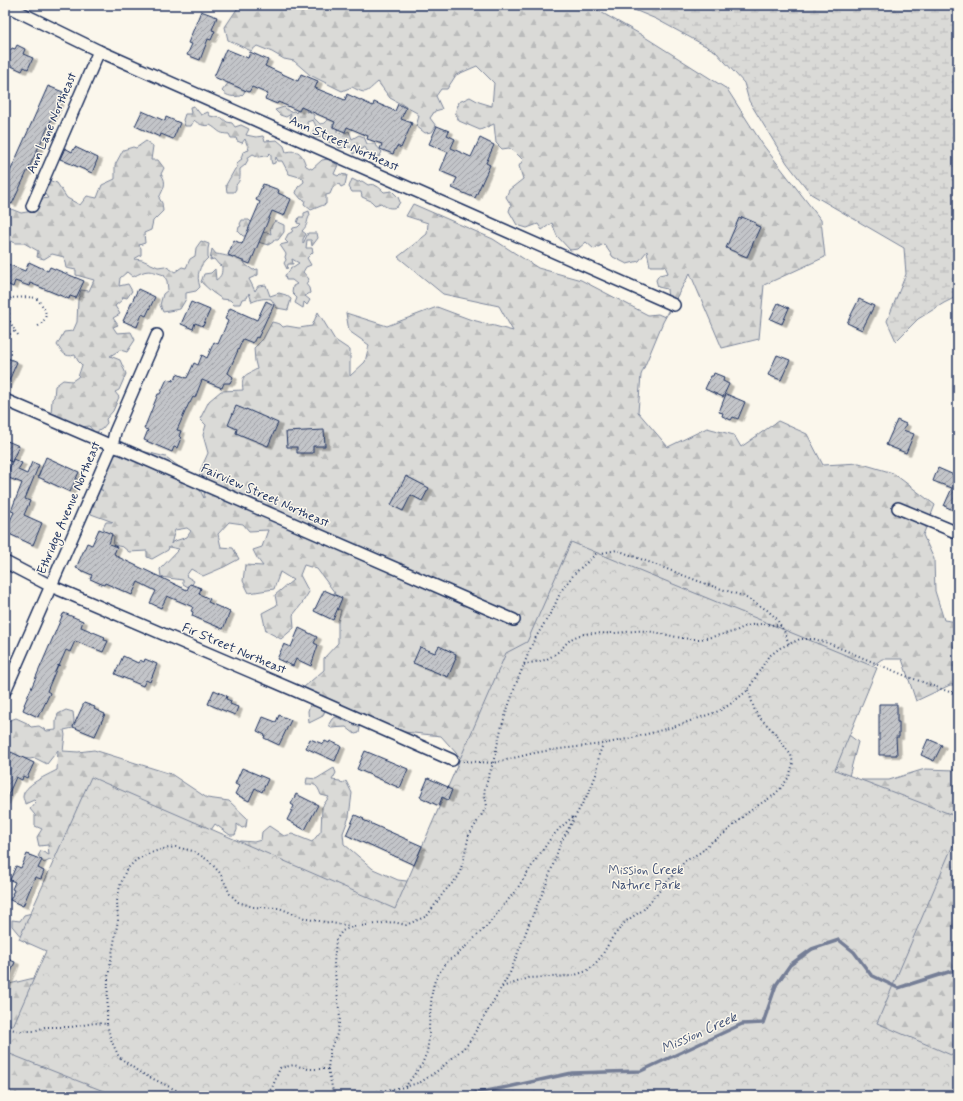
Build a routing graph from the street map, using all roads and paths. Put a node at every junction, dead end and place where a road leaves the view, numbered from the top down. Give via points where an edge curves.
1 (5, 5) edge
2 (99, 51) junction
3 (32, 206) dead end
4 (5, 297) edge
5 (11, 298) junction
6 (674, 305) dead end
7 (5, 312) edge
8 (9, 314) junction
9 (37, 327) dead end
10 (15, 331) junction
11 (18, 335) dead end
12 (157, 335) dead end
13 (5, 337) edge
14 (5, 400) edge
15 (112, 446) junction
16 (898, 508) dead end
17 (958, 532) edge
18 (5, 562) edge
19 (51, 586) junction
20 (514, 620) dead end
21 (781, 626) junction
22 (789, 644) junction
23 (523, 666) junction
24 (748, 690) junction
25 (5, 691) edge
26 (958, 695) edge
27 (603, 744) junction
28 (452, 760) joint
29 (493, 763) junction
30 (577, 814) junction
31 (352, 927) junction
32 (502, 988) junction
33 (107, 1024) junction
34 (5, 1028) edge
35 (328, 1069) junction
36 (405, 1088) junction
37 (188, 1096) edge
38 (265, 1096) edge
39 (334, 1096) edge
40 (362, 1096) edge

1 - 2 street, Ann Street Northeast
2 - 3 street, Ann Lane Northeast
2 - 6 street, Ann Street Northeast
4 - 5 path
5 - 8 path
5 - 9 path via 36,298 45,311 43,323
7 - 8 path
8 - 10 path
10 - 11 path
10 - 13 path
12 - 15 street, Ethridge Avenue Northeast via 115,432
14 - 15 street, Fairview Street Northeast
15 - 19 street, Ethridge Avenue Northeast
15 - 20 street, Fairview Street Northeast
16 - 17 street
18 - 19 street, Fir Street Northeast
19 - 25 street, Ethridge Avenue Northeast
19 - 28 street, Fir Street Northeast
21 - 22 path
21 - 23 path via 747,626 698,639 645,631 596,632 574,637 545,660
21 - 23 path via 767,610 740,595 616,550 596,554 574,573 532,642
22 - 24 path via 768,657
22 - 26 path via 800,639 828,643
23 - 29 path via 502,725
24 - 27 path via 719,711 673,727
24 - 32 path via 755,711 791,755 793,763 789,777 781,788 701,852 685,861 643,910 626,921 587,971 572,976 529,978
27 - 29 path via 577,746
27 - 30 path via 597,772
28 - 29 path
29 - 31 path via 484,790 487,806 468,835 459,876 427,916 406,925 393,922
30 - 32 path via 561,842 546,885
30 - 36 path via 551,838 517,889 487,926 441,970 432,992 427,1052
31 - 33 path via 307,919 279,908 238,902 230,894 220,873 208,860 193,850 176,848 150,853 136,860 126,870 120,886 117,901 118,920 108,976
31 - 35 path via 342,931 336,940 334,964 340,1018 330,1050
32 - 36 path via 468,1044 440,1069 421,1082
33 - 34 path via 95,1023 34,1031
33 - 37 path via 119,1057 139,1072
35 - 38 path via 294,1066 280,1068 272,1088
35 - 39 path
36 - 40 path

